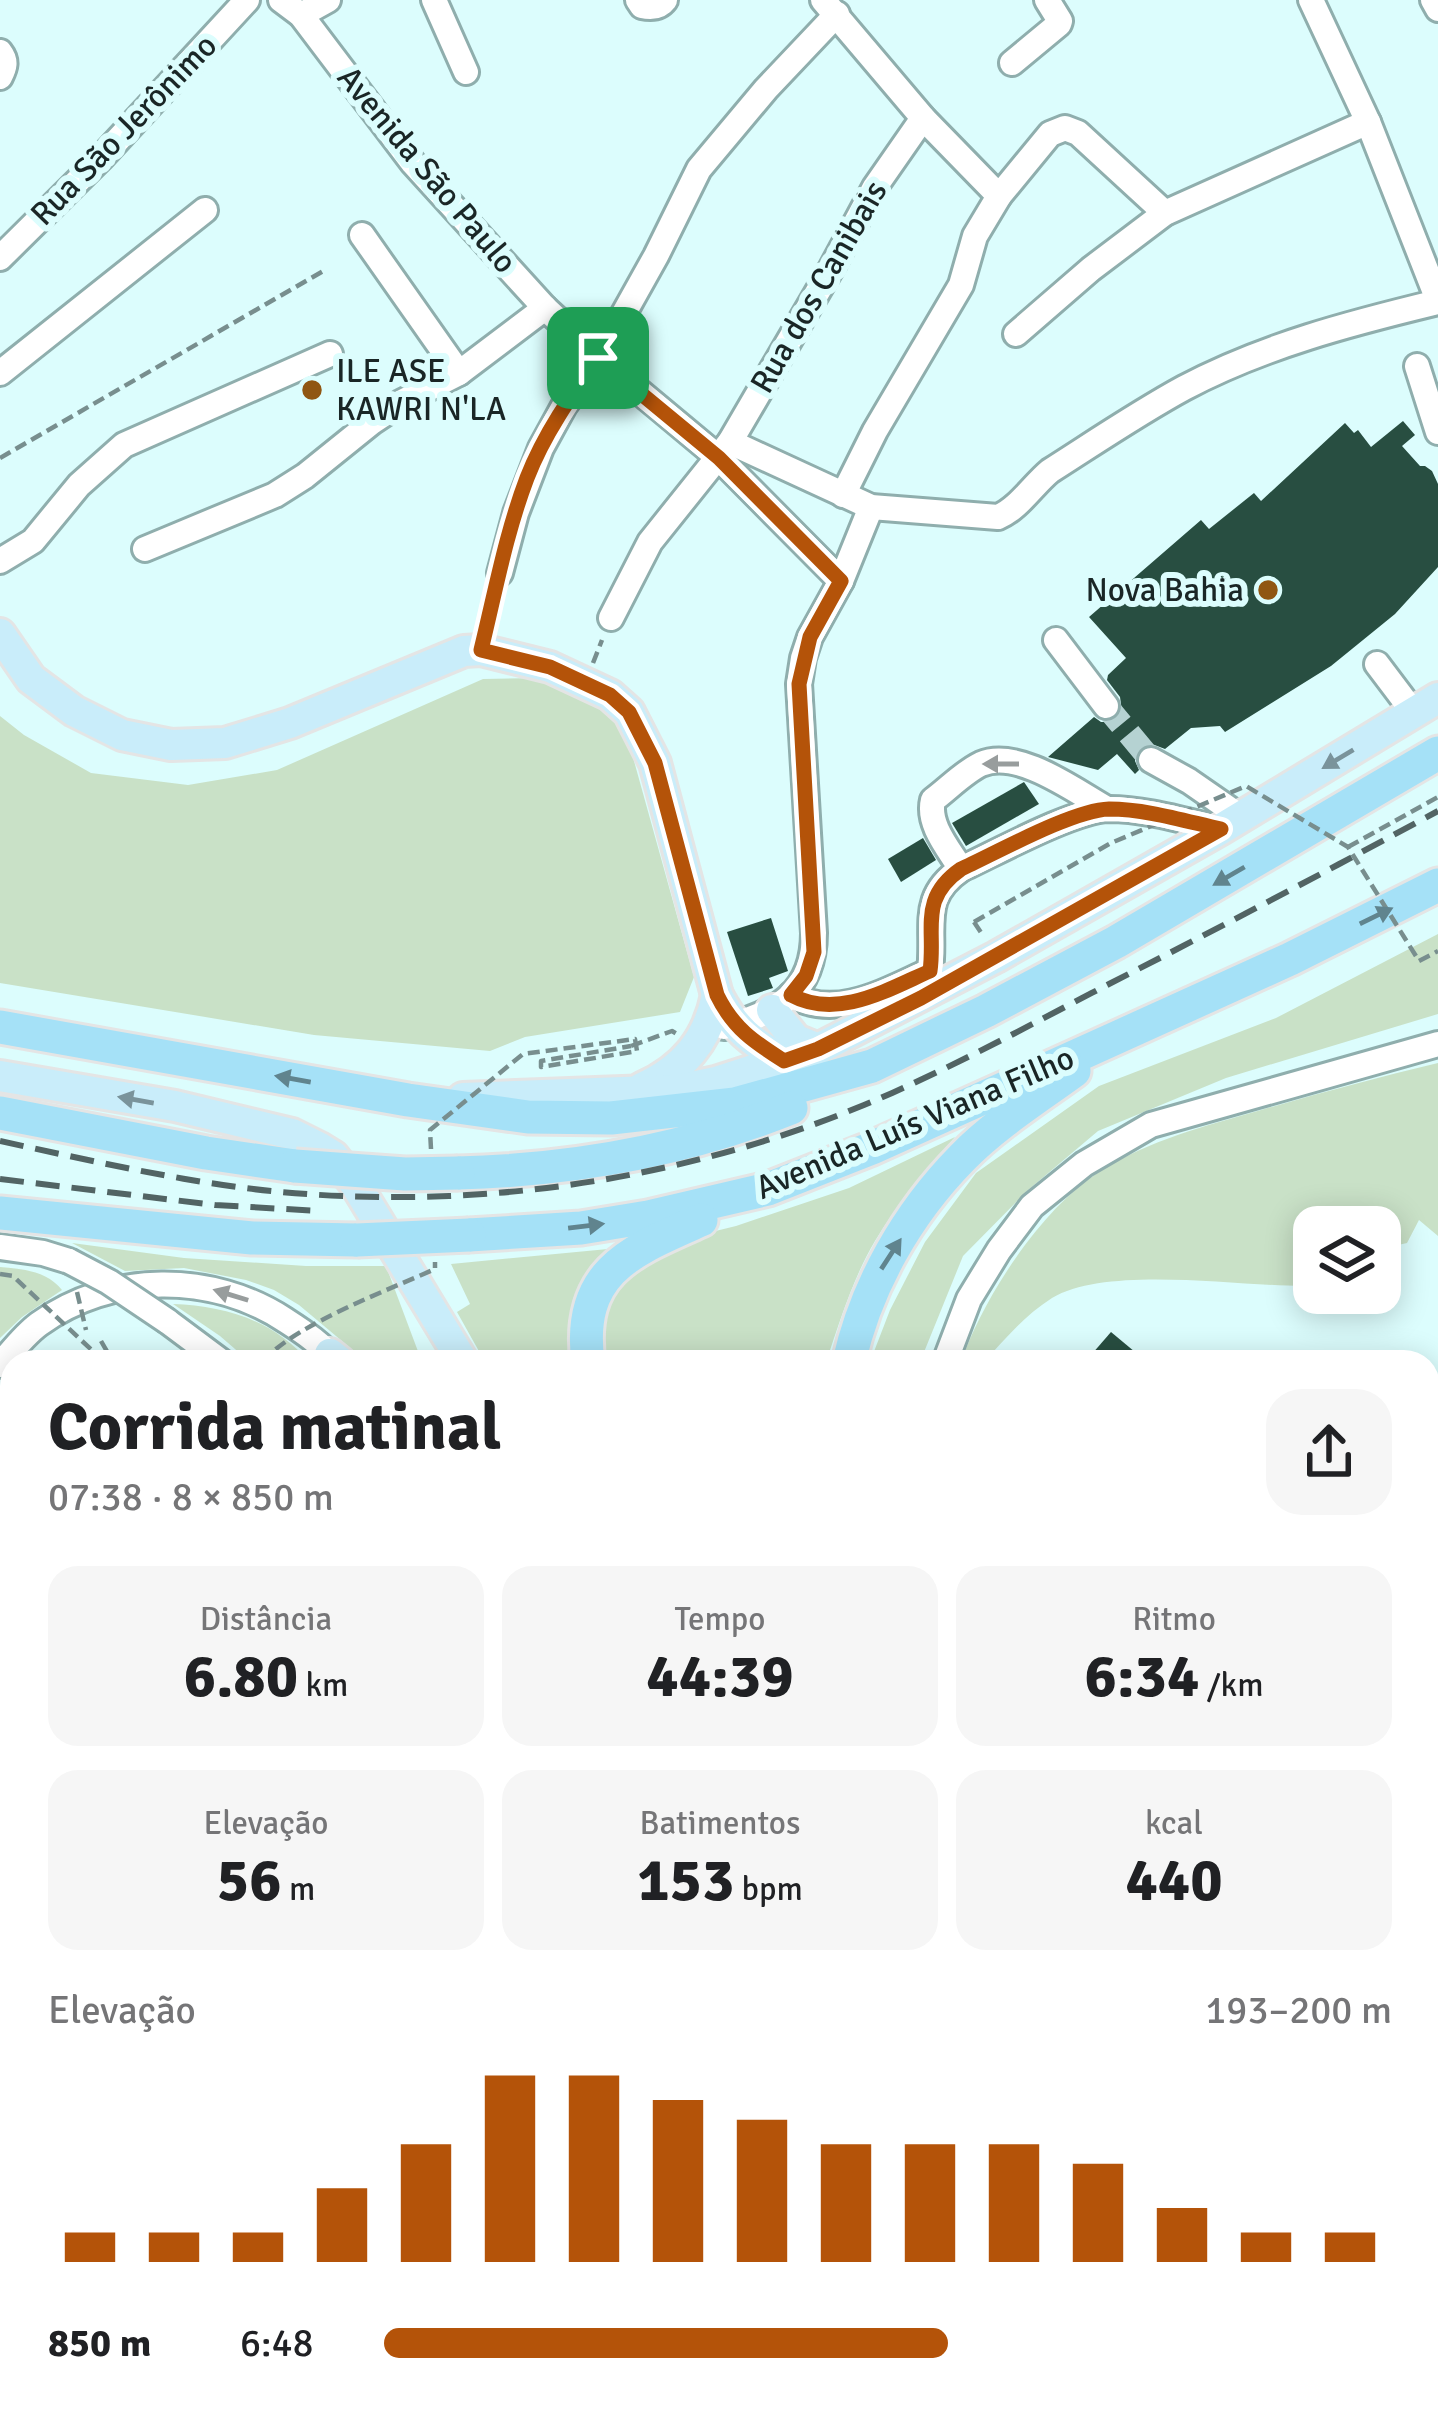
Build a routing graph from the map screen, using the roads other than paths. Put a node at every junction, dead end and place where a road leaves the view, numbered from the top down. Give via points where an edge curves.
1 (248, 0) edge
2 (328, 0) edge
3 (434, 0) edge
4 (638, 0) edge
5 (665, 0) edge
6 (1312, 0) edge
7 (1433, 0) edge
8 (1054, 2) edge
9 (830, 7) edge
10 (291, 8) edge
11 (1438, 9) edge
12 (0, 52) edge
13 (1012, 63) dead end
14 (466, 71) dead end
15 (0, 77) edge
16 (923, 118) junction
17 (1368, 122) junction
18 (999, 196) junction
19 (206, 210) dead end
20 (1165, 213) junction
21 (362, 235) dead end
22 (1429, 252) edge
23 (0, 258) edge
24 (1438, 301) edge
25 (544, 308) junction
26 (1016, 334) dead end
27 (330, 354) dead end
28 (598, 358) junction
29 (1417, 366) dead end
30 (0, 373) edge
31 (459, 373) junction
32 (1438, 432) edge
33 (724, 450) junction
34 (843, 495) junction
35 (871, 507) junction
36 (145, 549) dead end
37 (0, 561) edge
38 (500, 573) road end
39 (841, 581) junction
40 (611, 618) road end
41 (0, 634) edge
42 (1056, 640) dead end
43 (1376, 664) dead end
44 (1106, 706) tunnel mouth
45 (1426, 706) edge
46 (1438, 753) edge
47 (1151, 760) tunnel mouth
48 (1107, 809) junction
49 (1231, 823) junction
50 (961, 869) junction
51 (1438, 885) edge
52 (926, 985) junction
53 (782, 1003) junction
54 (0, 1027) edge
55 (712, 1034) junction
56 (1118, 1037) junction
57 (1438, 1044) edge
58 (818, 1049) junction
59 (784, 1061) junction
60 (872, 1066) junction
61 (0, 1076) edge
62 (629, 1094) junction
63 (408, 1100) junction
64 (0, 1113) edge
65 (768, 1189) junction
66 (7, 1215) edge
67 (0, 1246) edge
68 (418, 1286) junction
69 (14, 1350) edge
70 (206, 1350) edge
71 (323, 1350) edge
72 (442, 1350) edge
73 (456, 1350) edge
74 (587, 1350) edge
75 (853, 1350) edge
76 (950, 1350) edge

1 - 23 street, Rua São Jerônimo
2 - 10 street
3 - 14 street
4 - 5 street via 651,8
6 - 17 street
7 - 11 street
8 - 13 street via 1059,24
9 - 16 street
9 - 28 street via 699,170
10 - 25 street, Avenida São Paulo via 413,163
12 - 15 street
16 - 18 street
16 - 33 street, Rua dos Canibais via 874,187
17 - 20 street
17 - 22 street
18 - 20 street via 1050,134 1065,128
18 - 34 street via 961,286
19 - 30 street
20 - 26 street
21 - 31 street
22 - 24 street
24 - 35 street via 1282,345 1185,388 1050,471 998,517
25 - 28 street, Avenida São Paulo
25 - 31 street
27 - 37 street via 124,445 33,541
28 - 33 street, Avenida São Paulo
28 - 38 street via 541,448
29 - 32 street
31 - 36 street via 402,402 275,495
33 - 34 street
33 - 39 street, Avenida São Paulo
33 - 40 street, Rua dos Canibais via 650,542
34 - 35 street
35 - 39 street
39 - 53 street via 810,637 799,684 814,952
41 - 55 main road via 31,679 74,711 122,735 171,745 225,743 290,724 464,651 550,667 610,695 641,731 664,796 717,995
42 - 44 street
43 - 45 street
45 -> 49 main road, Avenida Luís Viana Filho
46 -> 60 highway, Avenida Luís Viana Filho via 1116,942
47 - 49 street via 1190,781
48 - 49 street
48 - 50 street
48 -> 50 street via 1033,768 979,765 930,807
49 - 52 main road, Avenida Luís Viana Filho
50 - 52 street via 935,896
56 -> 51 highway, Avenida Luís Viana Filho
52 - 53 street via 855,1004
52 - 58 main road, Avenida Luís Viana Filho
53 - 55 street
53 - 58 main road via 796,1040
63 -> 54 highway, Avenida Luís Viana Filho
55 - 59 main road via 747,1037
55 - 62 main road via 672,1071
56 - 65 highway, Avenida Luís Viana Filho
75 -> 56 highway via 878,1275 963,1157
57 - 76 street via 1151,1125 1084,1163 1031,1206 999,1250
58 - 59 main road, Avenida Luís Viana Filho
59 - 62 main road, Avenida Luís Viana Filho via 716,1082
60 - 63 highway, Avenida Luís Viana Filho via 735,1104 611,1118 528,1117
60 - 64 highway, bridge via 745,1126 549,1167 444,1163 405,1174 295,1166
68 -> 61 main road via 343,1167 307,1141 175,1106
62 - 63 main road, Avenida Luís Viana Filho
66 -> 65 highway, Avenida Luís Viana Filho, bridge via 357,1240 581,1228
65 - 74 highway via 615,1264 590,1309
67 - 70 street, bridge via 69,1261
68 - 72 main road
68 - 73 main road
71 -> 69 street via 233,1294 159,1284 92,1295 36,1326

